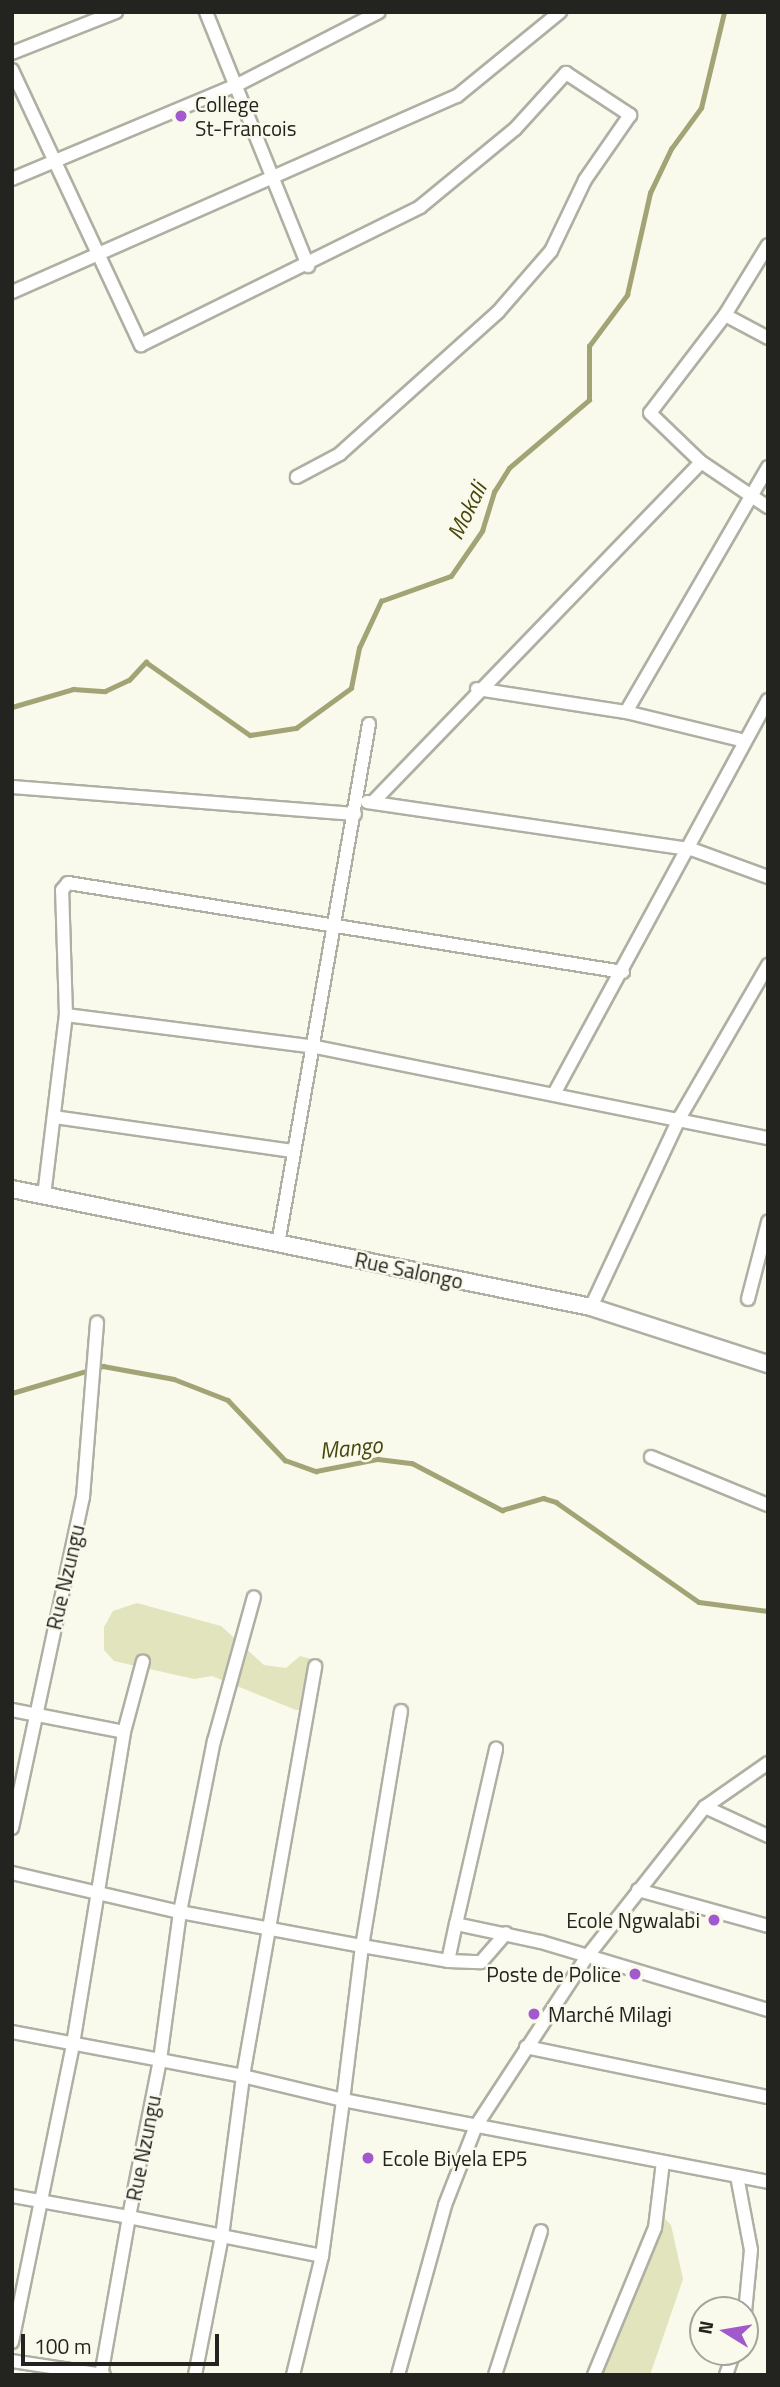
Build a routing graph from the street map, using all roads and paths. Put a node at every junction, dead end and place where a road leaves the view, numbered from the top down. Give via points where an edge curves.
1 (116, 12) edge
2 (206, 12) edge
3 (379, 12) edge
4 (560, 12) edge
5 (12, 53) edge
6 (12, 70) edge
7 (239, 85) junction
8 (54, 162) junction
9 (272, 179) junction
10 (12, 180) edge
11 (768, 244) edge
12 (95, 256) junction
13 (308, 266) junction
14 (12, 292) edge
15 (725, 315) junction
16 (768, 338) edge
17 (701, 462) junction
18 (768, 467) edge
19 (297, 477) dead end
20 (751, 499) junction
21 (768, 507) edge
22 (477, 689) junction
23 (768, 700) edge
24 (626, 712) junction
25 (369, 724) dead end
26 (745, 741) junction
27 (12, 787) edge
28 (373, 802) junction
29 (356, 807) junction
30 (691, 849) junction
31 (768, 877) edge
32 (336, 925) junction
33 (768, 965) edge
34 (623, 972) junction
35 (66, 1015) junction
36 (316, 1046) junction
37 (555, 1092) junction
38 (54, 1117) junction
39 (680, 1117) junction
40 (768, 1138) edge
41 (294, 1152) junction
42 (12, 1189) edge
43 (44, 1196) junction
44 (768, 1222) edge
45 (278, 1244) junction
46 (748, 1299) dead end
47 (591, 1307) junction
48 (97, 1323) dead end
49 (768, 1364) edge
50 (651, 1457) dead end
51 (768, 1505) edge
52 (254, 1597) dead end
53 (143, 1661) dead end
54 (315, 1666) dead end
55 (12, 1710) edge
56 (401, 1711) dead end
57 (33, 1714) junction
58 (124, 1732) junction
59 (496, 1749) dead end
60 (768, 1763) edge
61 (705, 1807) junction
62 (12, 1828) edge
63 (768, 1836) edge
64 (12, 1873) edge
65 (638, 1890) junction
66 (96, 1894) junction
67 (180, 1912) junction
68 (456, 1924) junction
69 (768, 1926) edge
70 (267, 1927) junction
71 (506, 1933) junction
72 (362, 1946) junction
73 (586, 1958) junction
74 (448, 1961) junction
75 (768, 2010) edge
76 (12, 2032) edge
77 (73, 2044) junction
78 (526, 2047) junction
79 (160, 2060) junction
80 (243, 2076) junction
81 (768, 2097) edge
82 (343, 2100) junction
83 (476, 2126) junction
84 (663, 2162) junction
85 (737, 2176) junction
86 (768, 2182) edge
87 (12, 2196) edge
88 (38, 2201) junction
89 (129, 2217) junction
90 (541, 2231) dead end
91 (222, 2235) junction
92 (322, 2256) junction
93 (747, 2296) edge
94 (12, 2342) edge
95 (12, 2361) edge
96 (102, 2375) edge
97 (195, 2375) edge
98 (293, 2375) edge
99 (398, 2375) edge
100 (495, 2375) edge
101 (594, 2375) edge

1 - 5 street
2 - 7 street
3 - 7 street
4 - 9 street via 457,96 338,144
6 - 8 street
7 - 8 street
7 - 9 street
8 - 10 street
8 - 12 street
9 - 12 street
9 - 13 street
11 - 15 street
12 - 13 street via 141,345
12 - 14 street
13 - 19 street via 443,192 515,130 566,73 630,115 585,180 551,251 498,312 340,454
15 - 16 street
15 - 17 street via 650,408 654,420
17 - 20 street
17 - 22 street
18 - 20 street
20 - 21 street
20 - 24 street
22 - 24 street
22 - 28 street
23 - 26 street
24 - 26 street
25 - 29 street
26 - 30 street
27 - 29 street
28 - 29 street
28 - 30 street
29 - 32 street
30 - 31 street
30 - 34 street
32 - 34 street
32 - 35 street via 68,883 62,890
32 - 36 street
33 - 39 street
34 - 37 street
35 - 36 street
35 - 38 street
36 - 37 street
36 - 41 street
37 - 39 street
38 - 41 street
38 - 43 street
39 - 40 street
39 - 47 street
41 - 45 street
42 - 43 street, Rue Salongo
43 - 45 street, Rue Salongo
44 - 46 street
45 - 47 street, Rue Salongo
47 - 49 street, Rue Salongo
48 - 57 street, Rue Nzungu via 89,1388 91,1446 83,1497
50 - 51 street
52 - 67 street, Rue Nzungu via 211,1752
53 - 58 street
54 - 70 street
55 - 57 street
56 - 72 street
57 - 58 street
57 - 62 street, Rue Nzungu
58 - 66 street
59 - 68 street
60 - 61 street
61 - 63 street
61 - 65 street
64 - 66 street
65 - 69 street
65 - 73 street
66 - 67 street
66 - 77 street
67 - 70 street
67 - 79 street, Rue Nzungu
68 - 71 street
68 - 74 street
70 - 72 street
70 - 80 street
71 - 73 street
71 - 74 street via 481,1962
72 - 74 street
72 - 82 street
73 - 75 street
73 - 78 street
76 - 77 street
77 - 79 street
77 - 88 street
78 - 81 street
78 - 83 street
79 - 80 street
79 - 89 street, Rue Nzungu
80 - 82 street
80 - 91 street
82 - 83 street
82 - 92 street
83 - 84 street
83 - 99 street via 444,2205
84 - 85 street
84 - 101 street via 644,2261
85 - 86 street
85 - 93 street via 751,2250
87 - 88 street
88 - 89 street
88 - 94 street
89 - 91 street
89 - 96 street, Rue Nzungu
90 - 100 street
91 - 92 street
91 - 97 street
92 - 98 street
95 - 96 street

